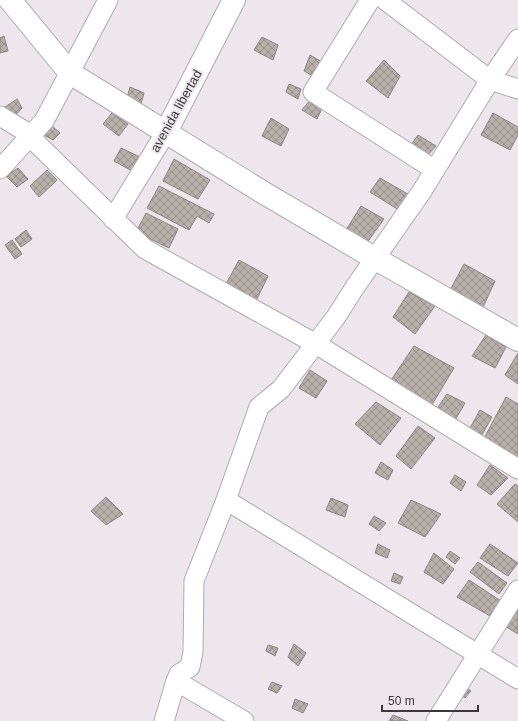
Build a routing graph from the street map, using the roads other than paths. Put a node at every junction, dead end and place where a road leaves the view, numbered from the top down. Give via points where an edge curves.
1 (10, 0) edge
2 (108, 0) edge
3 (234, 0) edge
4 (370, 0) edge
5 (385, 0) edge
6 (518, 39) edge
7 (70, 73) junction
8 (490, 80) junction
9 (518, 89) edge
10 (0, 116) edge
11 (166, 132) junction
12 (30, 137) junction
13 (0, 169) edge
14 (435, 170) junction
15 (113, 219) junction
16 (376, 259) junction
17 (518, 340) edge
18 (316, 344) junction
19 (518, 469) edge
20 (226, 500) junction
21 (518, 590) edge
22 (518, 679) edge
23 (176, 681) junction
24 (164, 721) edge
25 (244, 721) edge
26 (436, 721) edge

1 - 7 main road
2 - 7 street
3 - 11 main road, avenida libertad
4 - 14 street via 313,92
5 - 8 street
6 - 8 street
7 - 11 main road
7 - 12 street via 44,121
8 - 9 street
8 - 14 street
10 - 12 street via 24,130
11 - 15 street, avenida libertad
11 - 16 main road
12 - 13 street
12 - 15 street
14 - 16 street
15 - 18 street via 145,249
16 - 17 main road
16 - 18 street
18 - 19 street
18 - 20 street via 281,389 259,407
20 - 22 street
20 - 23 street via 194,581 193,652 190,667 179,674
21 - 26 street
23 - 24 street
23 - 25 street

